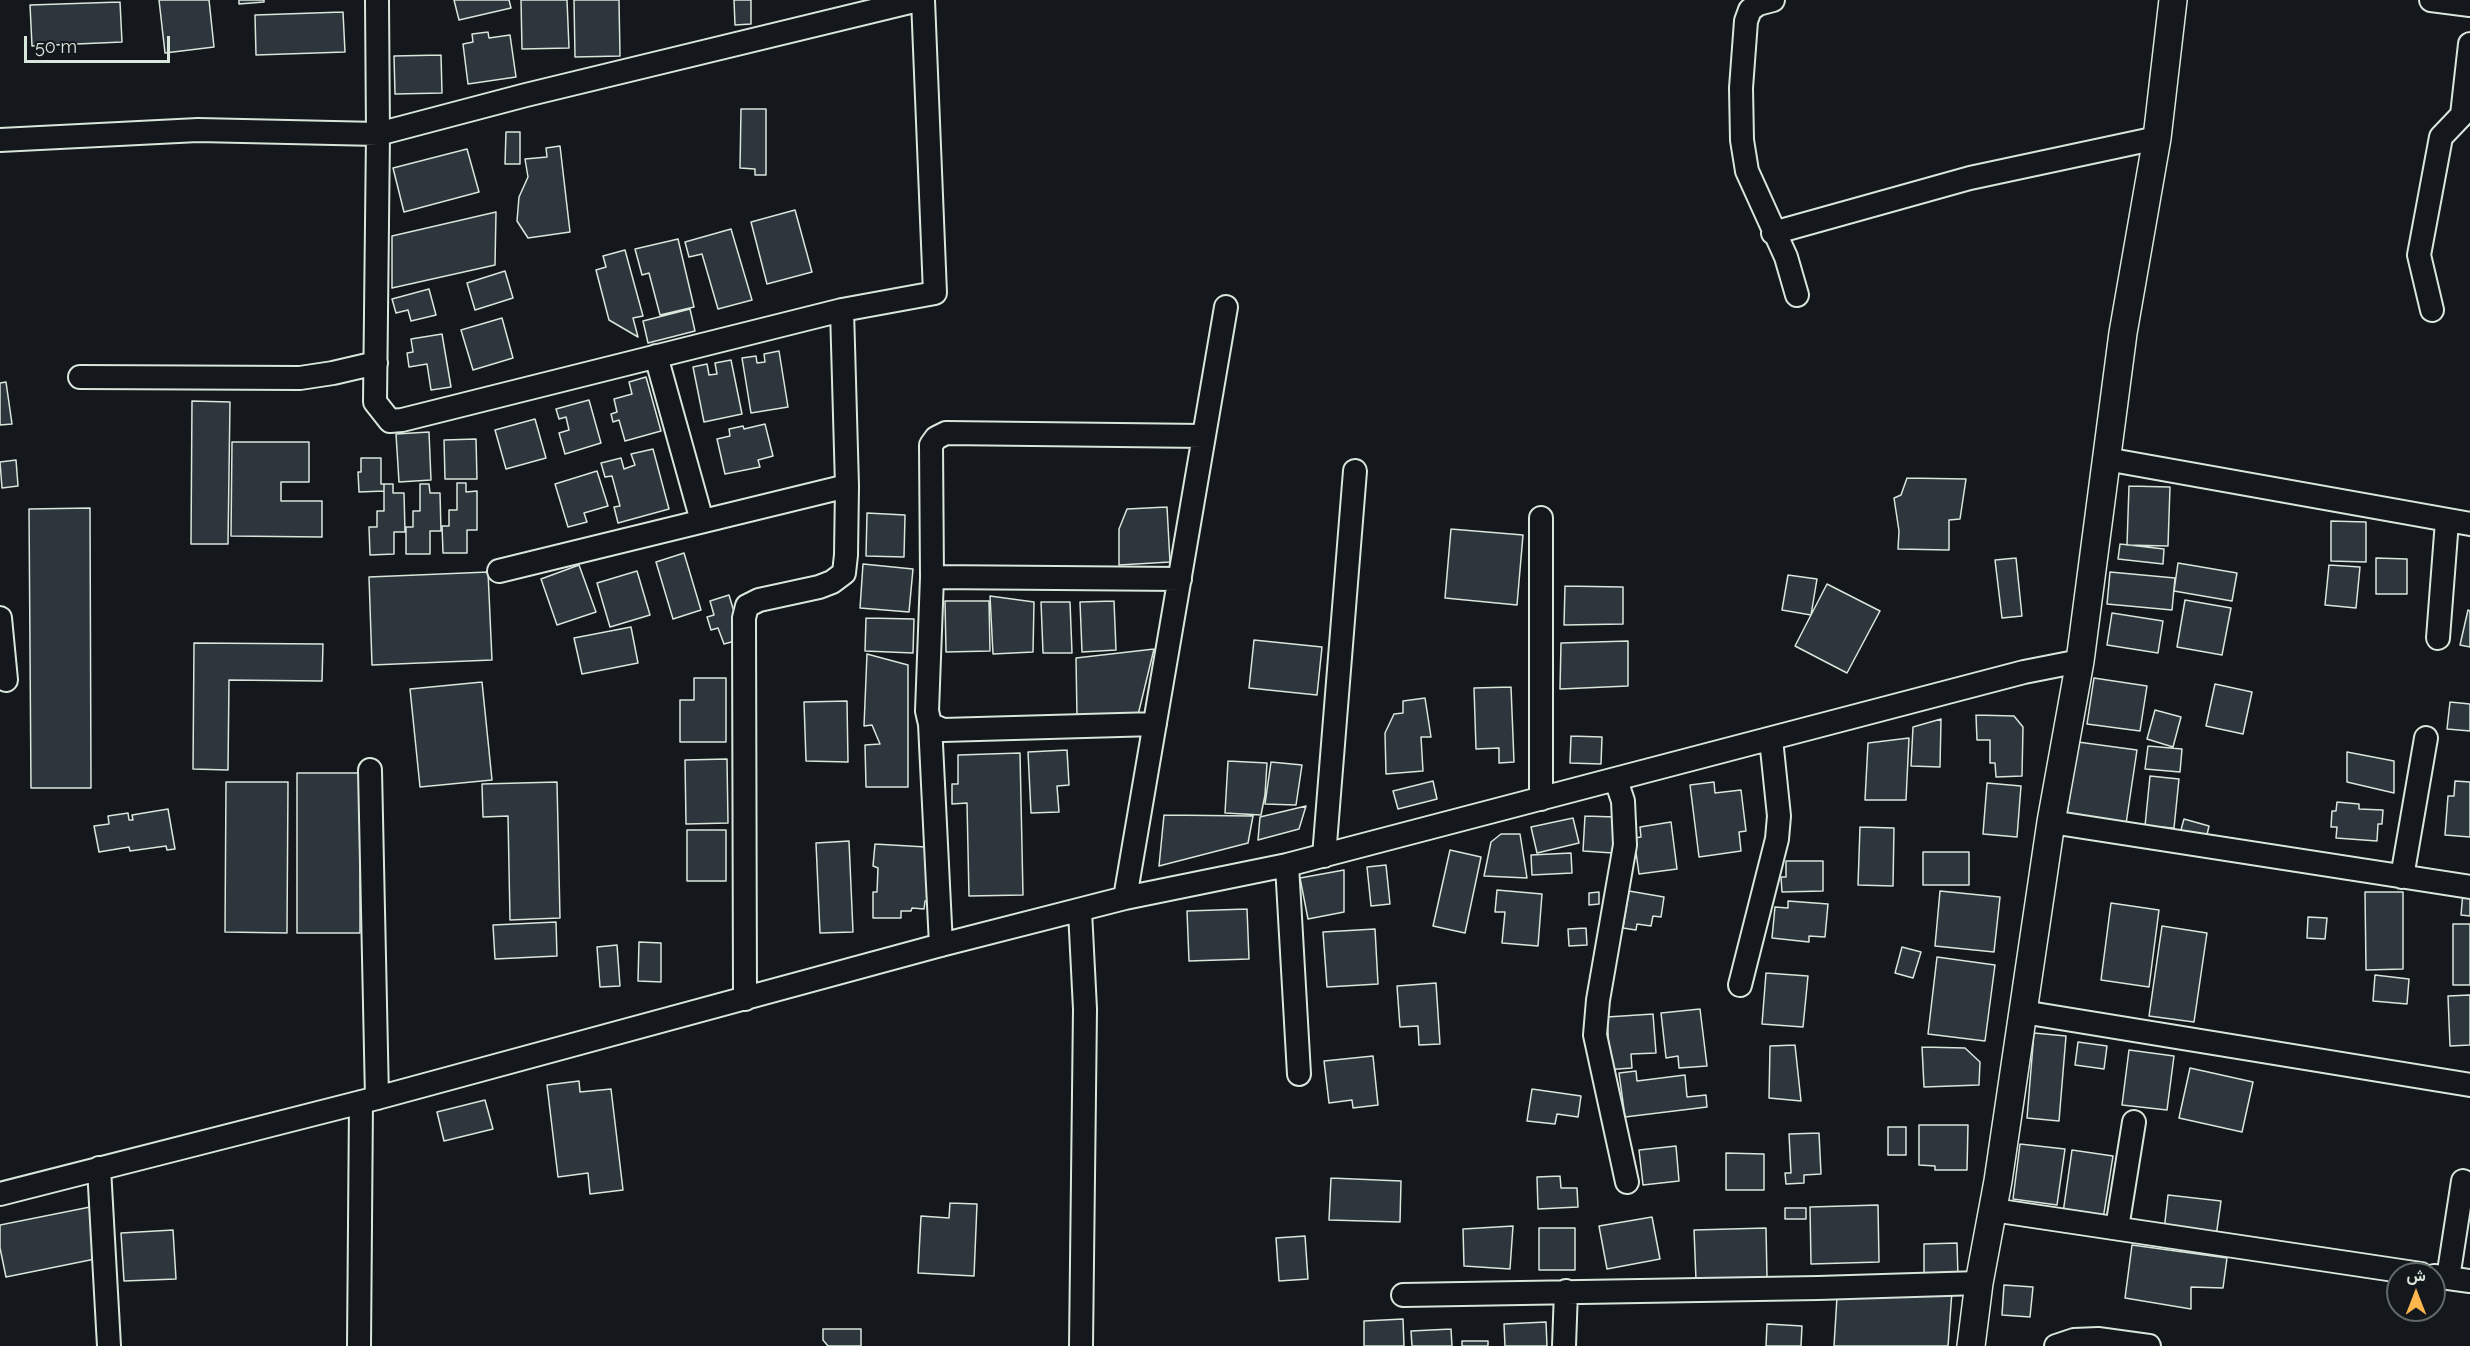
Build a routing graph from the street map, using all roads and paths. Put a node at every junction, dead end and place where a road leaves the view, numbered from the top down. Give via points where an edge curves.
1 (377, 0) edge
2 (918, 0) edge
3 (923, 0) edge
4 (1773, 0) edge
5 (2174, 0) edge
6 (2431, 0) edge
7 (2470, 5) edge
8 (2470, 44) edge
9 (378, 134) junction
10 (2157, 138) junction
11 (0, 140) edge
12 (1773, 233) junction
13 (1797, 295) dead end
14 (1226, 307) dead end
15 (842, 310) junction
16 (2432, 310) dead end
17 (656, 356) junction
18 (376, 363) junction
19 (80, 377) dead end
20 (1204, 436) junction
21 (2106, 459) junction
22 (1355, 471) dead end
23 (847, 486) junction
24 (1541, 518) dead end
25 (702, 521) junction
26 (2447, 521) junction
27 (2470, 524) edge
28 (500, 571) dead end
29 (932, 577) junction
30 (1180, 579) junction
31 (0, 618) edge
32 (2438, 638) dead end
33 (2079, 661) junction
34 (6, 680) dead end
35 (930, 724) junction
36 (1155, 724) junction
37 (2426, 738) dead end
38 (1771, 739) junction
39 (370, 770) dead end
40 (1616, 780) junction
41 (1541, 799) junction
42 (2051, 822) junction
43 (1324, 856) junction
44 (1287, 865) junction
45 (2402, 877) junction
46 (2470, 887) edge
47 (1125, 898) junction
48 (1080, 911) junction
49 (941, 945) junction
50 (1740, 985) dead end
51 (745, 999) junction
52 (2023, 1012) junction
53 (1299, 1074) dead end
54 (2470, 1085) edge
55 (369, 1100) junction
56 (2134, 1122) dead end
57 (99, 1168) junction
58 (2463, 1181) dead end
59 (1627, 1182) dead end
60 (0, 1194) edge
61 (1993, 1209) junction
62 (2117, 1228) junction
63 (2386, 1269) edge
64 (2451, 1279) edge
65 (1979, 1283) junction
66 (1566, 1291) junction
67 (1403, 1295) dead end
68 (109, 1346) edge
69 (359, 1346) edge
70 (1081, 1346) edge
71 (1564, 1346) edge
72 (1971, 1346) edge
73 (2056, 1346) edge
74 (2148, 1346) edge

1 - 9 street
2 - 9 street
3 - 15 street via 935,293
4 - 12 street via 1750,10 1746,21 1742,88 1742,140 1748,171
5 - 10 main road
6 - 7 street
8 - 16 street via 2462,115 2441,137 2419,255
9 - 11 street via 198,130
9 - 18 street
10 - 12 street via 1970,178
10 - 21 main road
12 - 13 street via 1786,257
14 - 20 street
15 - 17 street
15 - 23 street
17 - 18 street via 390,421 375,402
17 - 25 street
18 - 19 street via 300,378
20 - 29 street via 946,433 936,438 931,445
20 - 30 street
21 - 26 street
21 - 33 main road
22 - 43 street
23 - 25 street
23 - 51 street via 843,573 819,587 759,600 747,606 744,618
24 - 41 street
25 - 28 street
26 - 27 street
26 - 32 street
29 - 30 street
29 - 35 street via 927,711
30 - 36 street
31 - 34 street
33 - 38 street
33 - 42 main road
35 - 36 street via 943,730
35 - 49 street
36 - 47 street
37 - 45 street
38 - 40 street
38 - 50 street via 1779,816 1777,839
39 - 55 street
40 - 41 street
40 - 59 street via 1623,801 1624,845 1595,1035
41 - 43 street
42 - 45 street
42 - 52 main road
43 - 44 street
44 - 47 street
44 - 53 street
45 - 46 street
47 - 48 street
48 - 49 street
48 - 70 street via 1085,1009
49 - 51 street
51 - 55 street
52 - 54 street
52 - 61 main road
55 - 57 street
55 - 69 street
56 - 62 street
57 - 60 street
57 - 68 street
58 - 64 street
61 - 62 street
61 - 65 main road
62 - 63 street
65 - 66 street
65 - 72 main road
66 - 67 street
66 - 71 street
73 - 74 street via 2098,1339

